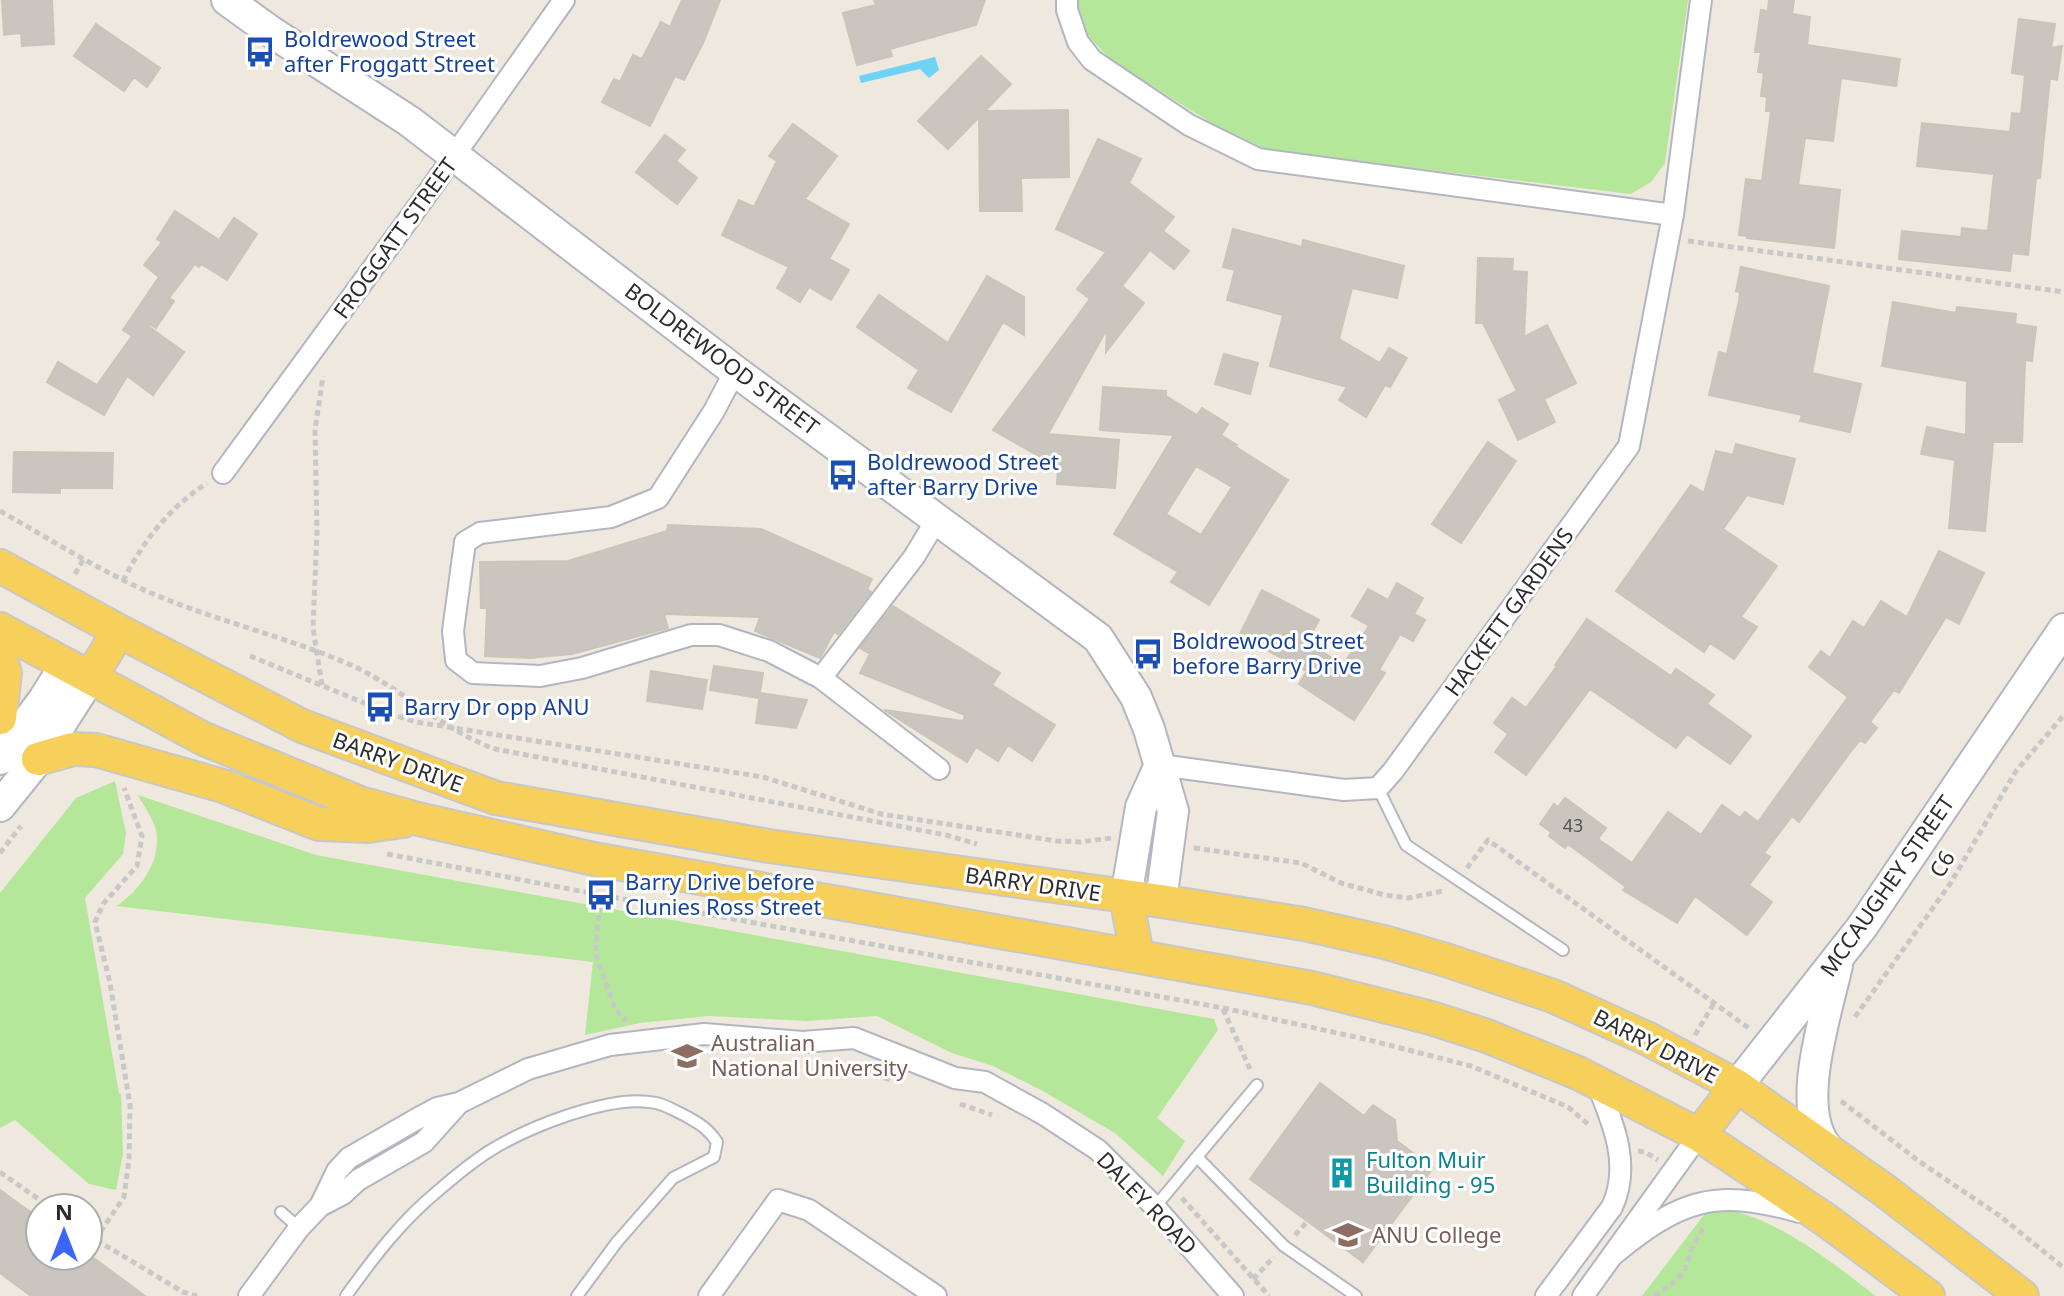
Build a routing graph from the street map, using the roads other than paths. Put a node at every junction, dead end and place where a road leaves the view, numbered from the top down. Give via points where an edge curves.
1 (227, 0) edge
2 (564, 0) edge
3 (1067, 0) edge
4 (1701, 0) edge
5 (455, 155) junction
6 (1673, 215) junction
7 (735, 371) junction
8 (223, 473) dead end
9 (937, 519) junction
10 (0, 566) edge
11 (106, 624) junction
12 (0, 629) edge
13 (2064, 629) edge
14 (0, 657) edge
15 (78, 671) junction
16 (821, 678) junction
17 (0, 718) edge
18 (0, 759) edge
19 (38, 759) junction
20 (1160, 765) junction
21 (939, 769) dead end
22 (1378, 788) junction
23 (0, 806) edge
24 (418, 819) junction
25 (1126, 897) junction
26 (1161, 901) junction
27 (1563, 950) dead end
28 (1139, 956) junction
29 (1838, 959) junction
30 (1596, 1081) junction
31 (1257, 1085) road end
32 (1737, 1086) junction
33 (1699, 1135) junction
34 (1829, 1150) junction
35 (1198, 1158) junction
36 (1155, 1207) junction
37 (281, 1212) dead end
38 (1826, 1220) junction
39 (299, 1228) junction
40 (1613, 1255) junction
41 (249, 1296) edge
42 (346, 1296) edge
43 (577, 1296) edge
44 (709, 1296) edge
45 (936, 1296) edge
46 (1233, 1296) edge
47 (1356, 1296) edge
48 (1546, 1296) edge
49 (1583, 1296) edge
50 (1928, 1296) edge
51 (2022, 1296) edge

1 - 5 street, BOLDREWOOD STREET
2 - 5 street, FROGGATT STREET
3 - 6 street via 1078,42 1092,60 1189,125 1258,159
4 - 6 street, HACKETT GARDENS
5 - 7 street, BOLDREWOOD STREET
5 - 8 street, FROGGATT STREET
6 - 22 street, HACKETT GARDENS via 1629,446
7 - 9 street, BOLDREWOOD STREET
7 - 16 street via 658,498 611,517 480,533 465,542 453,631 456,660 473,673 540,676 691,635 719,635 769,651
9 - 16 street
9 - 20 street, BOLDREWOOD STREET via 1098,638 1136,697
10 - 11 main road, BARRY DRIVE
11 - 15 main road
11 - 25 main road, BARRY DRIVE via 302,726 496,798 769,846
12 - 15 main road, BARRY DRIVE
13 - 29 street, MCCAUGHEY STREET
14 - 17 main road via 5,673
15 - 18 street via 44,699
15 - 19 street
15 - 24 main road, BARRY DRIVE via 204,739 360,803
16 - 21 street
19 - 23 street
19 - 24 main road via 85,748 120,755 223,786 319,824 368,826
20 - 22 street via 1344,790
20 - 25 street via 1141,807
20 - 26 street, BOLDREWOOD STREET via 1173,811
22 - 27 lane via 1406,845
24 - 28 main road, BARRY DRIVE via 594,859
25 - 26 main road, BARRY DRIVE
25 - 28 main road
26 - 28 main road
26 - 32 main road, BARRY DRIVE via 1340,931 1498,976 1615,1023
28 - 30 main road, BARRY DRIVE via 1312,988 1431,1018
29 - 32 street, MCCAUGHEY STREET
29 - 34 street via 1811,1095 1817,1131
30 - 33 main road, BARRY DRIVE
30 - 48 street via 1618,1140 1617,1196
31 - 35 lane
32 - 33 main road, MCCAUGHEY STREET
32 - 34 main road, BARRY DRIVE
33 - 38 main road, BARRY DRIVE
33 - 40 street
34 - 51 main road, BARRY DRIVE
35 - 36 lane
35 - 47 lane via 1284,1246
36 - 39 street, DALEY ROAD via 1098,1150 985,1082 955,1078 854,1038 803,1042 704,1034 610,1045 528,1069 459,1103 424,1142 320,1206
36 - 46 street, DALEY ROAD
37 - 39 lane
38 - 40 street via 1761,1202 1719,1199 1663,1218
38 - 50 main road, BARRY DRIVE
39 - 41 street, DALEY ROAD
40 - 49 street
42 - 43 lane via 402,1224 437,1191 503,1144 566,1116 636,1101 672,1109 709,1129 717,1142 714,1157 673,1178
44 - 45 street via 778,1200 809,1210

